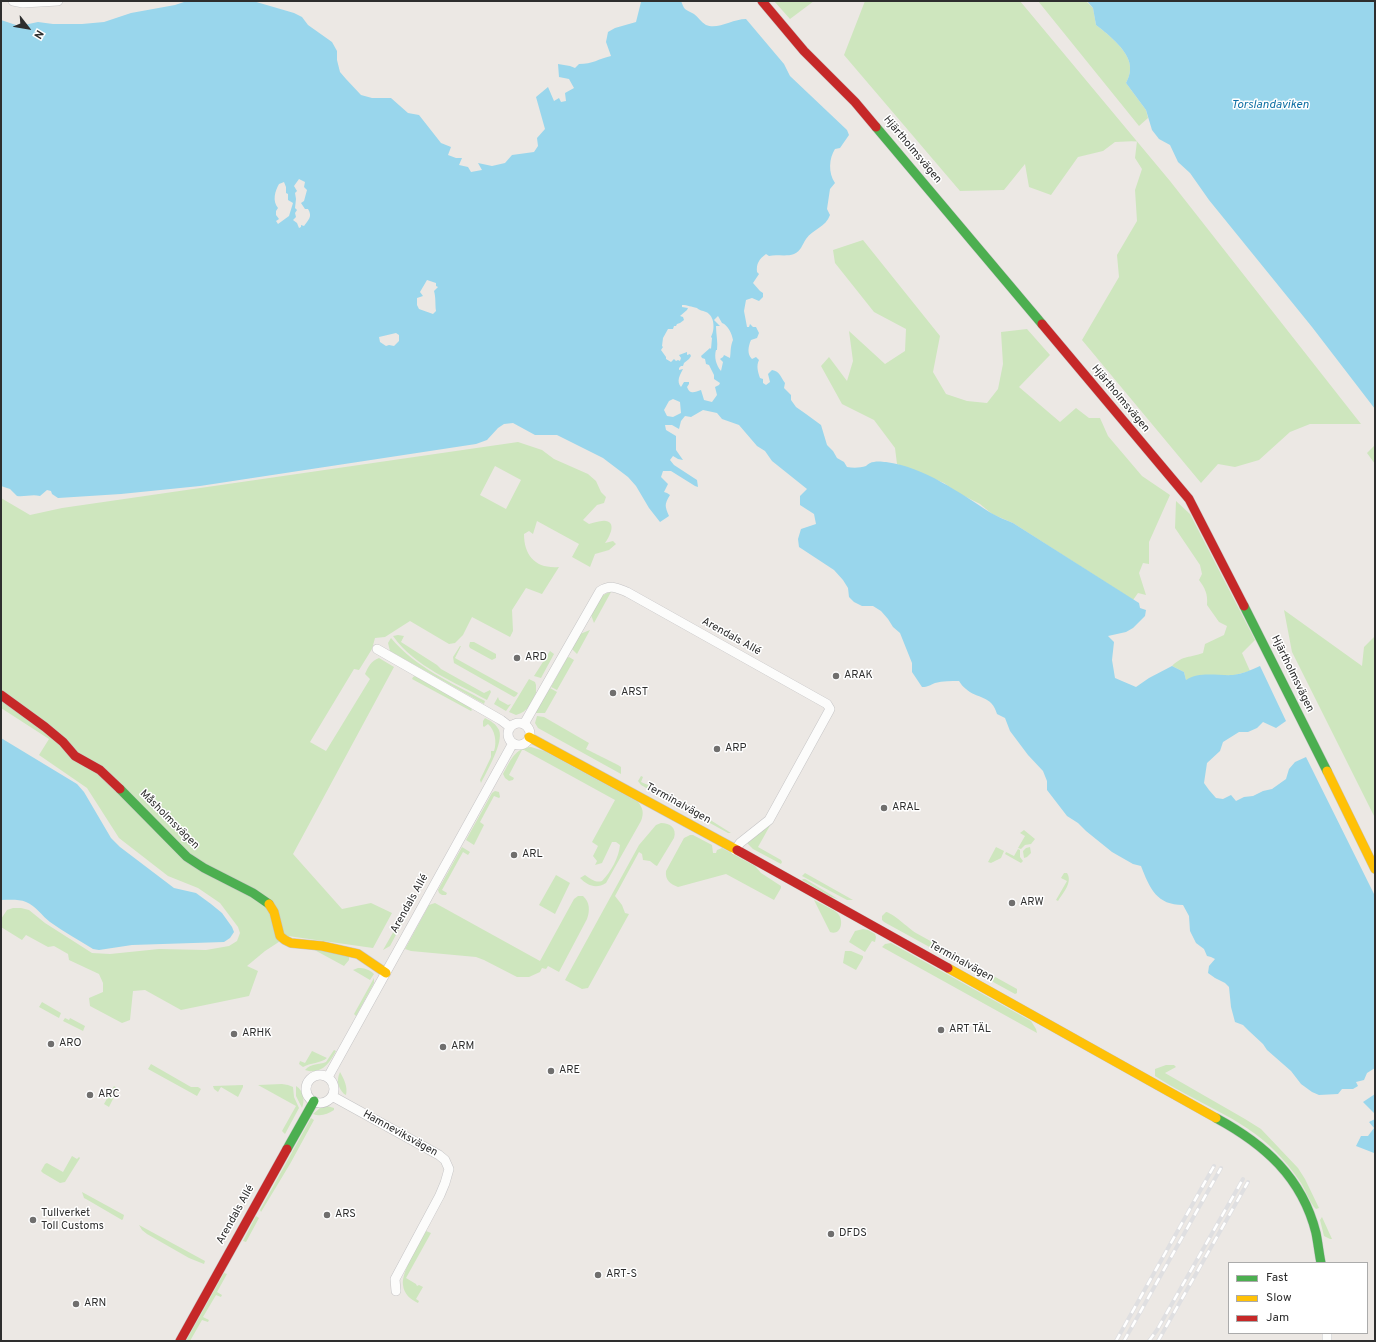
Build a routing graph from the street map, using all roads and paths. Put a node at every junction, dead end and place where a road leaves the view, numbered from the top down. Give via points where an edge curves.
1 (13, 1) edge
2 (58, 1) edge
3 (762, 1) edge
4 (377, 649) dead end
5 (1, 695) edge
6 (524, 724) junction
7 (510, 727) junction
8 (529, 737) junction
9 (513, 743) junction
10 (735, 850) junction
11 (1375, 869) edge
12 (386, 973) junction
13 (328, 1078) junction
14 (332, 1096) junction
15 (314, 1101) junction
16 (1321, 1262) edge
17 (396, 1291) dead end
18 (180, 1341) edge

1 - 2 street
3 - 11 street, Hjärtholmsvägen via 804,51 856,102 1189,499
4 - 7 street
5 - 12 street, Måsholmsvägen via 45,726 75,756 100,770 187,857 266,902 274,912 280,936 285,940 358,954
6 - 7 street via 516,723
6 - 8 street via 529,730
6 - 10 street, Arendals Allé via 600,591 612,587 627,592 827,704 830,709 769,820
7 - 9 street via 508,736
8 - 9 street via 522,744
8 - 10 street, Terminalvägen
9 - 12 street, Arendals Allé
10 - 16 street, Terminalvägen via 1251,1139 1266,1151 1289,1177 1300,1196 1316,1233
12 - 13 street, Arendals Allé
13 - 14 street via 334,1086
13 - 15 street via 317,1076 308,1082 307,1093
14 - 15 street via 324,1102
14 - 17 street, Hamneviksvägen via 439,1155 448,1164 448,1175 440,1195 395,1279
15 - 18 street, Arendals Allé

